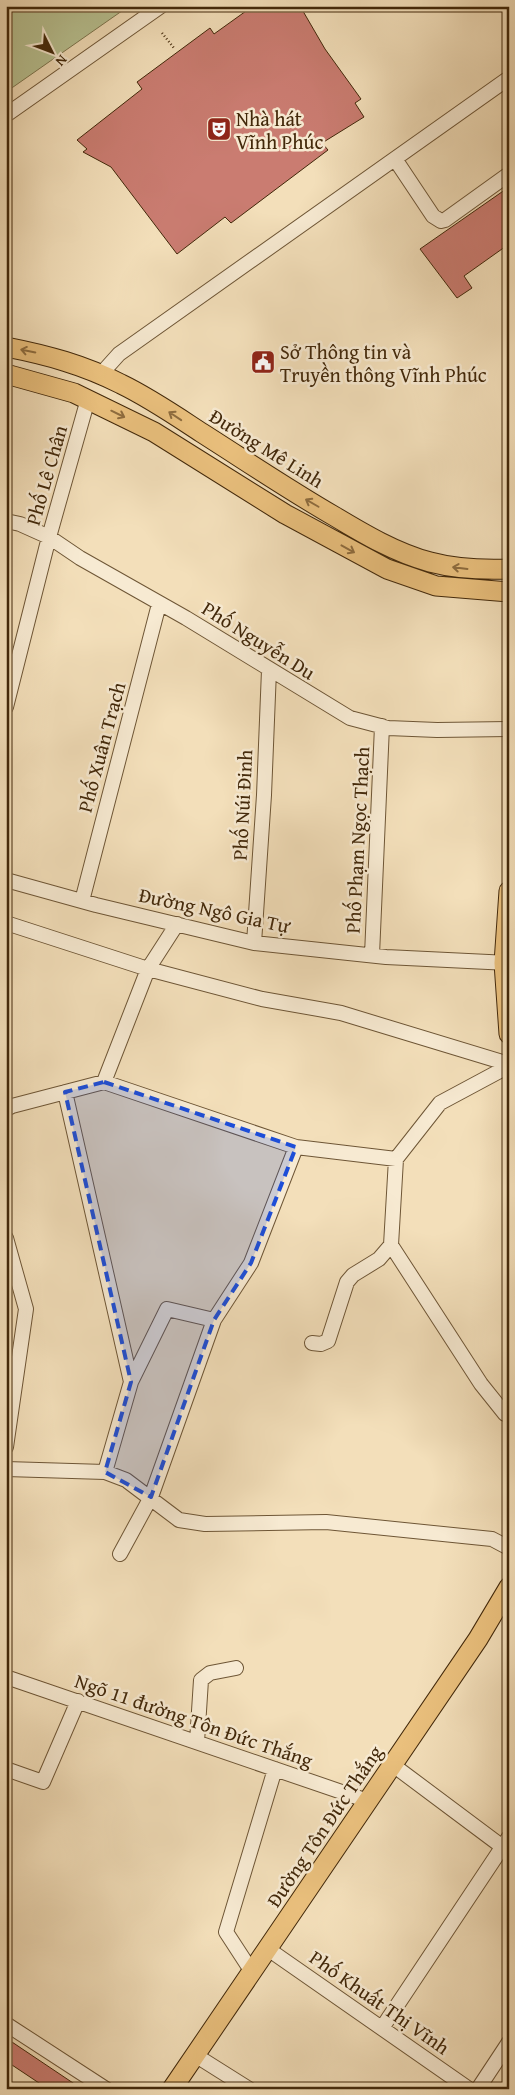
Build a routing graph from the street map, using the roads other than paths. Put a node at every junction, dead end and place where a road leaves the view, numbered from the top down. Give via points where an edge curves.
1 (161, 6) edge
2 (508, 80) edge
3 (6, 115) edge
4 (394, 159) junction
5 (509, 174) edge
6 (6, 347) edge
7 (6, 374) edge
8 (101, 374) junction
9 (88, 399) junction
10 (6, 521) edge
11 (49, 536) junction
12 (509, 569) edge
13 (509, 592) edge
14 (159, 604) junction
15 (268, 670) junction
16 (6, 707) edge
17 (382, 726) junction
18 (509, 729) edge
19 (6, 880) edge
20 (509, 890) edge
21 (82, 901) junction
22 (6, 923) edge
23 (177, 924) junction
24 (254, 943) junction
25 (372, 955) junction
26 (506, 963) edge
27 (148, 969) junction
28 (509, 1034) edge
29 (509, 1065) edge
30 (104, 1082) junction
31 (65, 1092) junction
32 (6, 1109) edge
33 (296, 1147) junction
34 (396, 1159) junction
35 (6, 1238) edge
36 (391, 1245) junction
37 (214, 1320) junction
38 (312, 1343) dead end
39 (131, 1382) junction
40 (509, 1415) edge
41 (6, 1447) edge
42 (6, 1469) edge
43 (105, 1472) junction
44 (150, 1497) junction
45 (509, 1548) edge
46 (120, 1554) dead end
47 (509, 1587) edge
48 (236, 1668) dead end
49 (6, 1677) edge
50 (78, 1702) junction
51 (197, 1742) junction
52 (393, 1765) junction
53 (6, 1769) edge
54 (275, 1769) junction
55 (368, 1801) junction
56 (507, 1845) edge
57 (268, 1949) junction
58 (252, 1972) junction
59 (6, 2024) edge
60 (382, 2028) junction
61 (509, 2042) edge
62 (195, 2055) junction
63 (106, 2089) edge
64 (172, 2089) edge
65 (249, 2089) edge
66 (469, 2089) edge
67 (478, 2089) edge

1 - 3 street
2 - 4 street
4 - 5 street via 434,216 441,220
4 - 8 street via 119,354
8 -> 6 main road, Đường Mê Linh via 71,362
7 - 9 main road
12 -> 8 main road, Đường Mê Linh via 446,566 380,541 298,495 162,407
9 - 11 street, Phố Lê Chân
9 -> 13 main road via 170,441 285,514 387,570 436,586
10 - 11 street, Phố Nguyễn Du
11 - 14 street, Phố Nguyễn Du
11 - 16 street, Phố Lê Chân
14 - 15 street, Phố Nguyễn Du
14 - 21 street, Phố Xuân Trạch
15 - 17 street, Phố Nguyễn Du via 350,718
15 - 24 street, Phố Núi Đinh
17 - 18 street, Phố Nguyễn Du via 437,730
17 - 25 street, Phố Phạm Ngọc Thạch
19 - 21 street, Đường Ngô Gia Tự
20 - 26 main road
21 - 23 street, Đường Ngô Gia Tự
22 - 27 street
23 - 24 street, Đường Ngô Gia Tự
23 - 27 street
24 - 25 street, Đường Ngô Gia Tự
25 - 26 street, Đường Ngô Gia Tự
26 - 28 main road
27 - 29 street via 262,999 341,1013
27 - 30 street
29 - 34 street via 440,1103
30 - 31 street
30 - 33 street
31 - 32 street
31 - 39 street
33 - 34 street
33 - 37 street via 251,1263
34 - 36 street
35 - 41 street via 26,1309
36 - 38 street via 380,1259 347,1282 328,1341
36 - 40 street via 481,1384
37 - 39 street via 167,1309
37 - 44 street
39 - 43 street
42 - 43 street
43 - 44 street via 126,1480
44 - 45 street via 179,1520 205,1524 326,1522 492,1539
44 - 46 street
47 - 52 main road, Đường Tôn Đức Thắng
48 - 51 street via 210,1673 201,1680
49 - 50 street, Ngõ 11 đường Tôn Đức Thắng
50 - 51 street, Ngõ 11 đường Tôn Đức Thắng
50 - 53 street via 43,1782
51 - 54 street, Ngõ 11 đường Tôn Đức Thắng
52 - 55 main road, Đường Tôn Đức Thắng
52 - 56 street
54 - 55 street, Ngõ 11 đường Tôn Đức Thắng
54 - 58 street via 226,1932
55 - 57 main road, Đường Tôn Đức Thắng
56 - 60 street
57 - 58 main road, Đường Tôn Đức Thắng
57 - 60 street, Phố Khuất Thị Vĩnh
58 - 62 main road, Đường Tôn Đức Thắng
59 - 63 street
60 - 66 street, Phố Khuất Thị Vĩnh
61 - 67 street
62 - 64 main road, Đường Tôn Đức Thắng
62 - 65 street

